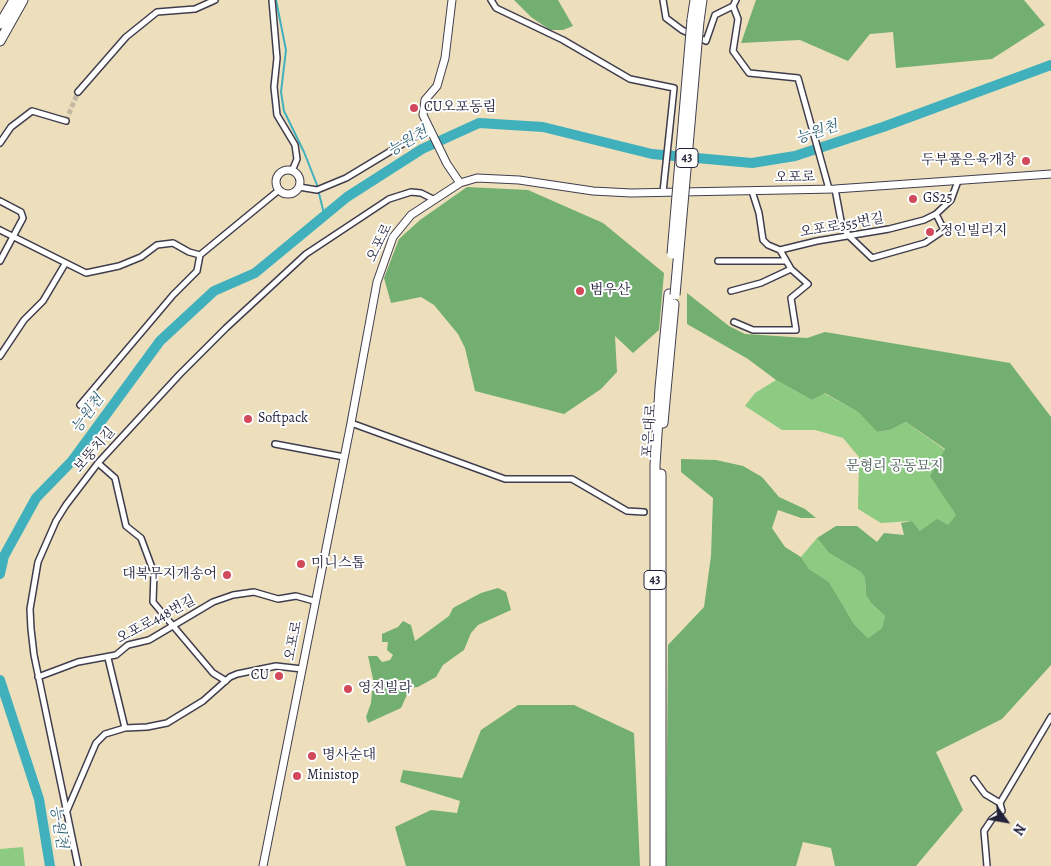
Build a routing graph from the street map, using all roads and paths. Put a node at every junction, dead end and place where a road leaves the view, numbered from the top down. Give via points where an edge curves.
1 (14, 0) edge
2 (23, 0) edge
3 (215, 0) edge
4 (272, 0) edge
5 (452, 0) edge
6 (491, 0) edge
7 (663, 0) edge
8 (695, 0) edge
9 (702, 0) edge
10 (735, 3) edge
11 (695, 21) junction
12 (0, 24) edge
13 (0, 41) edge
14 (78, 92) tunnel mouth
15 (66, 120) dead end
16 (430, 129) junction
17 (0, 143) edge
18 (292, 171) junction
19 (1051, 174) edge
20 (958, 181) junction
21 (460, 183) junction
22 (299, 187) junction
23 (832, 189) junction
24 (279, 190) junction
25 (752, 191) junction
26 (663, 192) junction
27 (434, 199) junction
28 (0, 201) edge
29 (936, 214) junction
30 (0, 230) edge
31 (849, 236) junction
32 (14, 237) junction
33 (780, 250) junction
34 (200, 255) junction
35 (0, 261) edge
36 (718, 261) dead end
37 (786, 261) junction
38 (65, 264) junction
39 (791, 269) junction
40 (731, 291) dead end
41 (672, 295) junction
42 (734, 322) dead end
43 (0, 356) edge
44 (80, 405) dead end
45 (351, 423) junction
46 (275, 444) dead end
47 (344, 457) junction
48 (98, 463) junction
49 (644, 512) dead end
50 (314, 601) junction
51 (172, 625) junction
52 (108, 658) junction
53 (302, 669) junction
54 (38, 677) junction
55 (226, 681) junction
56 (1051, 717) edge
57 (125, 728) junction
58 (974, 779) dead end
59 (1000, 804) junction
60 (66, 814) junction
61 (78, 866) edge
62 (263, 866) edge
63 (655, 866) edge
64 (661, 866) edge
65 (987, 866) edge

1 - 12 highway
2 - 13 highway
3 - 14 street via 195,9 157,12 126,37
4 - 18 street via 277,115 295,145 297,159
5 - 16 street via 445,58 437,86 425,100 422,115
6 - 26 street via 496,8 563,40 630,78 674,88
7 - 10 street via 666,18 706,41 715,15
8 - 11 highway, 43
9 - 11 highway, 43
10 - 23 street via 738,19 733,51 749,73 798,78
11 - 41 highway, 43, bridge
15 - 17 street via 32,112 11,127
16 - 21 street
16 - 22 street via 324,188
18 - 22 street via 300,179
18 - 24 street via 285,171 279,176
19 - 20 street, 오포로
20 - 23 street, 오포로
20 - 29 street, 오포로355번길 via 951,200
21 - 26 street, 오포로 via 488,178 593,192
21 - 27 street, 오포로
22 - 24 street via 290,194
23 - 25 street, 오포로
23 - 31 street via 842,226
24 - 34 street
25 - 26 street, 오포로
25 - 33 street via 762,240
27 - 45 street, 오포로 via 402,225 393,237 381,267
27 - 48 street, 보뚱치길 via 412,192 389,198 306,254 202,352
28 - 32 street via 21,212
29 - 31 street, 오포로355번길 via 889,229
29 - 31 street via 944,230 925,243 872,258
30 - 32 street
31 - 33 street, 오포로355번길
32 - 35 street
32 - 38 street
33 - 37 street
34 - 38 street via 173,243 157,245 141,257 119,266 86,273
34 - 44 street via 197,270
36 - 37 street
37 - 39 street
38 - 43 street via 43,301 24,320
39 - 40 street
39 - 42 street via 808,284 790,298 796,330 753,330
41 - 63 highway, 포은대로 / 43 via 660,388 655,465
41 - 64 highway, 포은대로 / 43 via 661,448
45 - 47 street, 오포로
45 - 49 street via 505,479 572,479 627,510
46 - 47 street
47 - 50 street, 오포로
48 - 51 street via 115,478 126,526 140,538 154,573 153,602
48 - 54 street, 보뚱치길 via 66,505 38,562 30,609
50 - 51 street, 오포로448번길 via 296,596 278,599 254,592 245,593 213,602
50 - 53 street, 오포로
51 - 52 street, 오포로448번길 via 149,640 128,645
51 - 55 street via 213,673
52 - 54 street, 오포로448번길 via 78,662
52 - 57 street
53 - 55 street via 266,667 237,674
53 - 62 street, 오포로
54 - 60 street, 보뚱치길
55 - 57 street via 167,723 147,728
56 - 59 street
57 - 60 street via 105,734 96,743
58 - 59 street via 985,794
59 - 65 street via 1002,811 984,831
60 - 61 street, 보뚱치길

